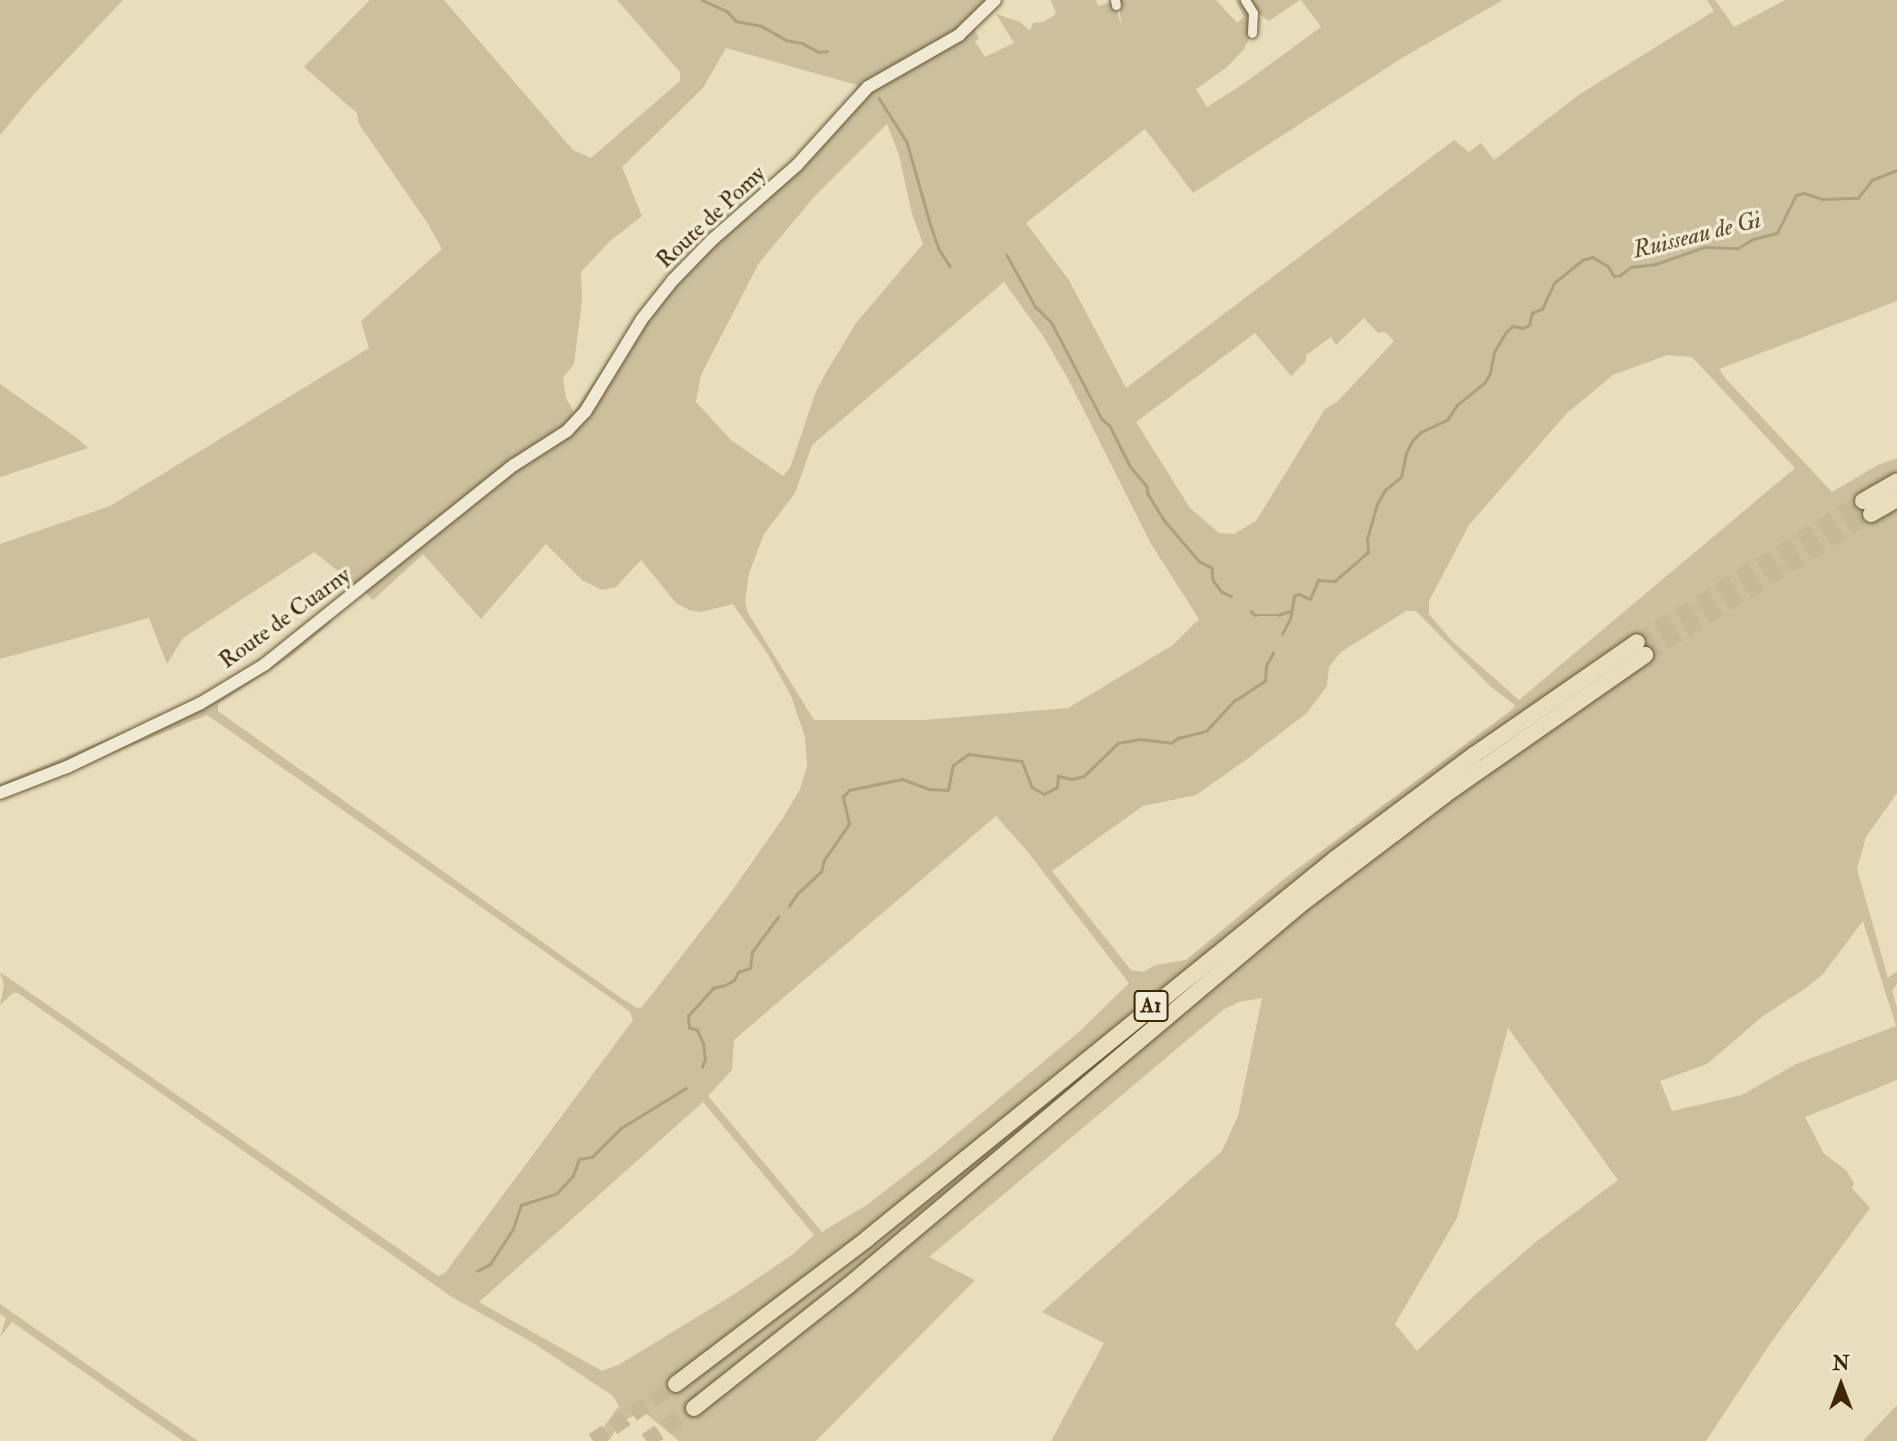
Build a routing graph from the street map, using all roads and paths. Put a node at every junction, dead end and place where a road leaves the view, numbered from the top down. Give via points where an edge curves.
1 (995, 0) edge
2 (1245, 0) edge
3 (1252, 33) dead end
4 (566, 431) joint
5 (1897, 481) edge
6 (1897, 499) edge
7 (0, 793) edge
8 (676, 1384) tunnel mouth
9 (694, 1408) tunnel mouth

1 - 4 street, Route de Pomy via 967,30 876,80 797,165 712,240 642,319 585,412
2 - 3 street via 1253,13
4 - 7 street, Route de Cuarny via 514,465 264,665 201,703
5 - 6 highway via 1867,508
8 - 9 highway, A1 via 903,1210 1335,859 1501,736 1641,649 1300,905 848,1286

